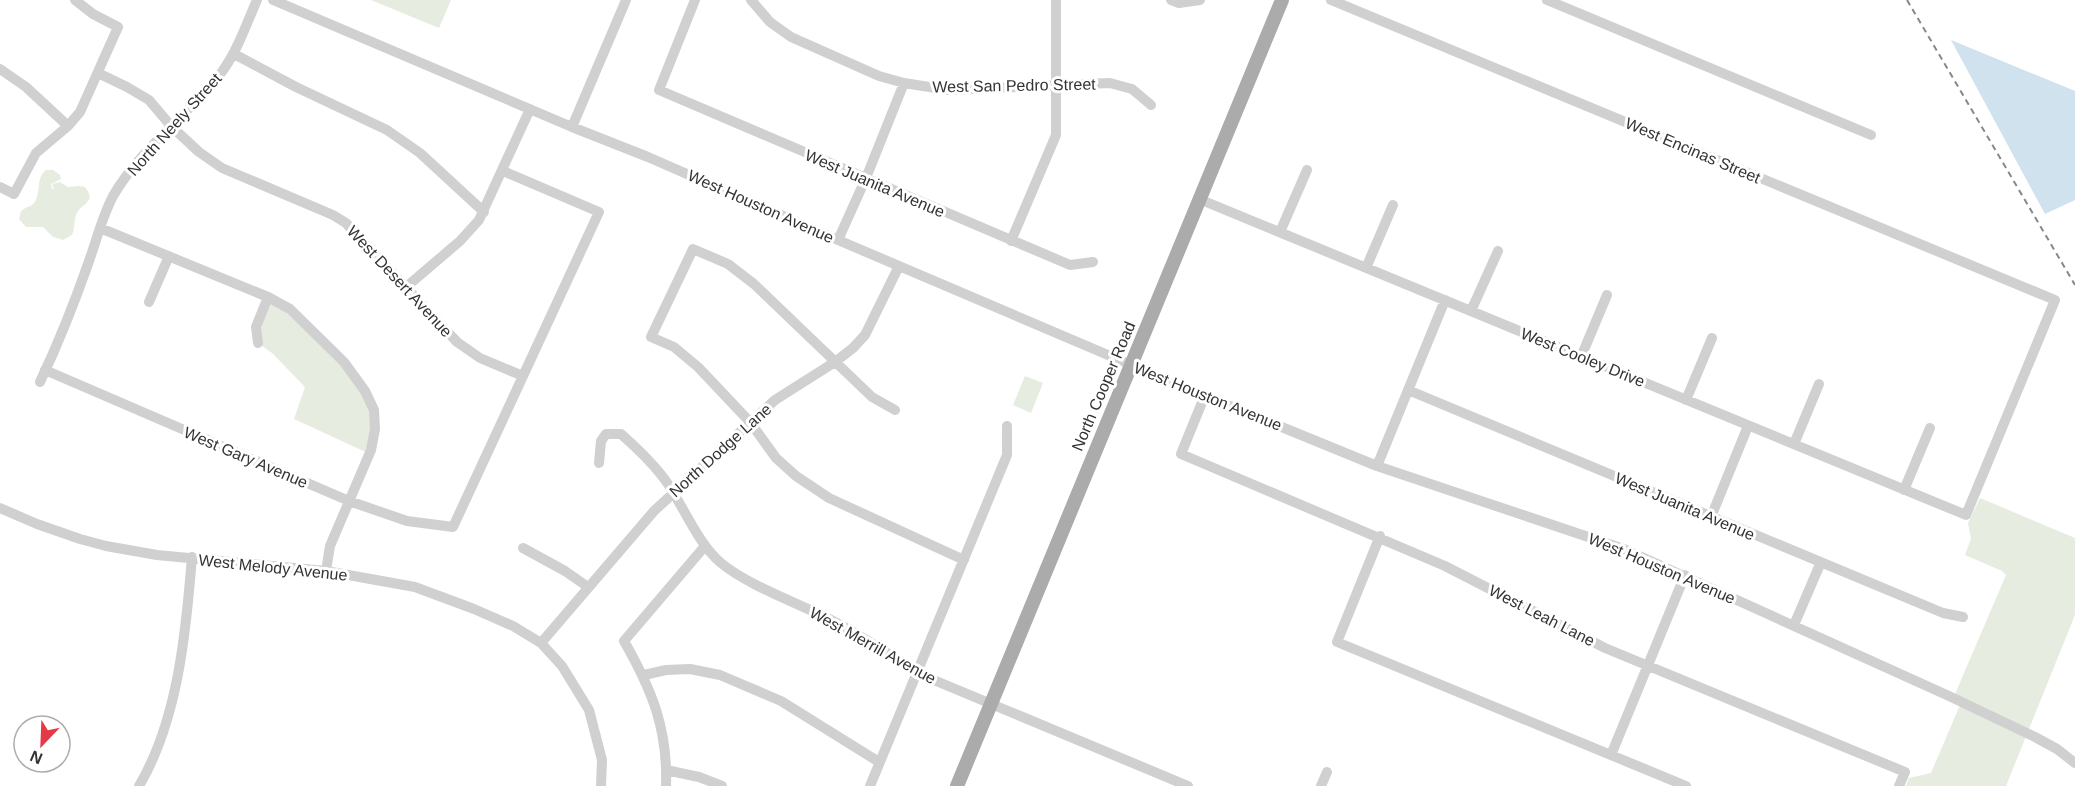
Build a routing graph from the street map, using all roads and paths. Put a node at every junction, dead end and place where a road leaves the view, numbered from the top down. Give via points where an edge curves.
1 (75, 0) edge
2 (256, 0) edge
3 (273, 0) edge
4 (626, 0) edge
5 (695, 0) edge
6 (751, 0) edge
7 (1056, 0) edge
8 (1171, 0) edge
9 (1200, 0) edge
10 (1282, 0) edge
11 (1331, 0) edge
12 (1548, 0) edge
13 (234, 54) junction
14 (0, 69) edge
15 (98, 73) junction
16 (904, 83) junction
17 (1057, 85) junction
18 (1151, 105) dead end
19 (530, 109) junction
20 (68, 126) junction
21 (171, 126) junction
22 (572, 127) junction
23 (1871, 135) dead end
24 (1307, 170) dead end
25 (503, 171) junction
26 (866, 178) junction
27 (0, 187) edge
28 (1200, 199) junction
29 (1393, 205) dead end
30 (484, 212) junction
31 (100, 228) junction
32 (1280, 232) junction
33 (838, 240) junction
34 (1011, 242) junction
35 (1498, 251) dead end
36 (169, 256) junction
37 (1093, 262) dead end
38 (899, 266) junction
39 (1366, 268) junction
40 (405, 288) junction
41 (1607, 295) dead end
42 (268, 297) junction
43 (1445, 300) junction
44 (149, 302) dead end
45 (1471, 311) junction
46 (1712, 338) dead end
47 (258, 343) dead end
48 (1581, 357) junction
49 (835, 362) junction
50 (1131, 364) junction
51 (45, 370) junction
52 (523, 376) junction
53 (40, 382) dead end
54 (1819, 384) dead end
55 (1408, 390) junction
56 (1206, 395) junction
57 (1686, 400) junction
58 (895, 410) dead end
59 (750, 422) junction
60 (1007, 426) dead end
61 (1748, 426) junction
62 (1930, 428) dead end
63 (1794, 444) junction
64 (599, 463) dead end
65 (1377, 466) junction
66 (1904, 490) junction
67 (673, 492) junction
68 (350, 501) junction
69 (0, 508) edge
70 (1966, 515) joint
71 (1711, 517) junction
72 (1380, 537) junction
73 (705, 546) junction
74 (523, 548) dead end
75 (192, 557) junction
76 (964, 560) junction
77 (1821, 562) junction
78 (326, 571) junction
79 (1685, 575) junction
80 (588, 587) junction
81 (1963, 617) dead end
82 (1794, 625) junction
83 (541, 643) junction
84 (1647, 665) junction
85 (916, 671) junction
86 (644, 675) junction
87 (990, 704) junction
88 (1611, 755) junction
89 (879, 762) junction
90 (2075, 763) edge
91 (666, 770) junction
92 (1327, 772) dead end
93 (1659, 775) junction
94 (140, 786) edge
95 (601, 786) edge
96 (666, 786) edge
97 (722, 786) edge
98 (870, 786) edge
99 (957, 786) edge
100 (1188, 786) edge
101 (1321, 786) edge
102 (1655, 786) edge
103 (1686, 786) edge
104 (1899, 786) edge

1 - 15 street via 118,27
2 - 13 street, North Neely Street
3 - 19 street, West Houston Avenue
4 - 22 street
5 - 26 street, West Juanita Avenue via 659,90
6 - 16 street, West San Pedro Street via 770,22 791,37
7 - 17 street
8 - 9 street
10 - 28 main road, North Cooper Road
11 - 70 street, West Encinas Street via 2055,300
12 - 23 street
13 - 21 street, North Neely Street
13 - 30 street via 387,129 420,153
14 - 20 street
15 - 20 street via 80,112
15 - 21 street, West Desert Avenue via 149,100
16 - 17 street, West San Pedro Street via 948,90
16 - 26 street
17 - 18 street, West San Pedro Street via 1110,83 1132,89
17 - 34 street via 1056,135
19 - 22 street, West Houston Avenue
19 - 25 street
20 - 27 street via 36,153 14,194
21 - 31 street, North Neely Street via 128,172
21 - 40 street, West Desert Avenue via 222,168 345,223
22 - 33 street, West Houston Avenue
24 - 32 street
25 - 30 street
25 - 52 street via 599,212
26 - 33 street
26 - 34 street, West Juanita Avenue
28 - 32 street, West Cooley Drive
28 - 50 main road, North Cooper Road
29 - 39 street
30 - 40 street via 460,242
31 - 36 street
31 - 51 street, North Neely Street
32 - 39 street, West Cooley Drive
33 - 38 street, West Houston Avenue
34 - 37 street, West Juanita Avenue via 1070,266
35 - 45 street
36 - 42 street
36 - 44 street
38 - 49 street, North Dodge Lane via 865,335
38 - 50 street, West Houston Avenue
39 - 43 street, West Cooley Drive
40 - 52 street, West Desert Avenue via 457,342 480,358
41 - 48 street
42 - 47 street via 256,327
42 - 68 street via 290,309 344,362 374,410 371,450
43 - 45 street, West Cooley Drive
43 - 55 street
45 - 48 street, West Cooley Drive
46 - 57 street
48 - 57 street, West Cooley Drive
49 - 58 street via 872,397
49 - 59 street, North Dodge Lane via 775,400
49 - 59 street via 754,284 728,264 693,249 651,337 674,347 698,367
50 - 56 street, West Houston Avenue
50 - 87 main road, North Cooper Road
51 - 53 street, North Neely Street
51 - 68 street, West Gary Avenue
52 - 68 street, West Gary Avenue via 453,527 407,521
54 - 63 street
55 - 65 street
55 - 71 street, West Juanita Avenue
56 - 65 street, West Houston Avenue
56 - 72 street, West Leah Lane via 1181,454
57 - 61 street, West Cooley Drive
59 - 67 street, North Dodge Lane
59 - 76 street via 776,458 796,477 829,498
60 - 76 street via 1007,454
61 - 63 street, West Cooley Drive
61 - 71 street
62 - 66 street
63 - 66 street, West Cooley Drive
64 - 67 street, West Merrill Avenue via 606,434 621,434 649,460
65 - 79 street, West Houston Avenue via 1606,543
66 - 70 street, West Cooley Drive
67 - 73 street, West Merrill Avenue
67 - 80 street, North Dodge Lane
68 - 78 street via 330,546
69 - 75 street, West Melody Avenue via 80,539 157,555
71 - 77 street, West Juanita Avenue
72 - 84 street, West Leah Lane
72 - 88 street via 1337,642
73 - 85 street, West Merrill Avenue via 741,577 834,621
73 - 86 street via 624,641
74 - 80 street
75 - 78 street, West Melody Avenue
75 - 94 street via 181,662 154,755
76 - 85 street
77 - 81 street, West Juanita Avenue via 1943,613
77 - 82 street
78 - 83 street, West Melody Avenue via 415,587 513,626
79 - 82 street, West Houston Avenue
79 - 84 street
80 - 83 street, North Dodge Lane
82 - 90 street, West Houston Avenue via 2035,737
83 - 95 street, West Melody Avenue via 589,710 602,760
84 - 88 street
84 - 104 street, West Leah Lane via 1905,772
85 - 87 street, West Merrill Avenue
85 - 89 street
86 - 89 street via 690,669 720,675 781,701
86 - 91 street via 658,712
87 - 99 main road, North Cooper Road
87 - 100 street, West Merrill Avenue
88 - 93 street
89 - 98 street
91 - 96 street
91 - 97 street
92 - 101 street
93 - 102 street
93 - 103 street

